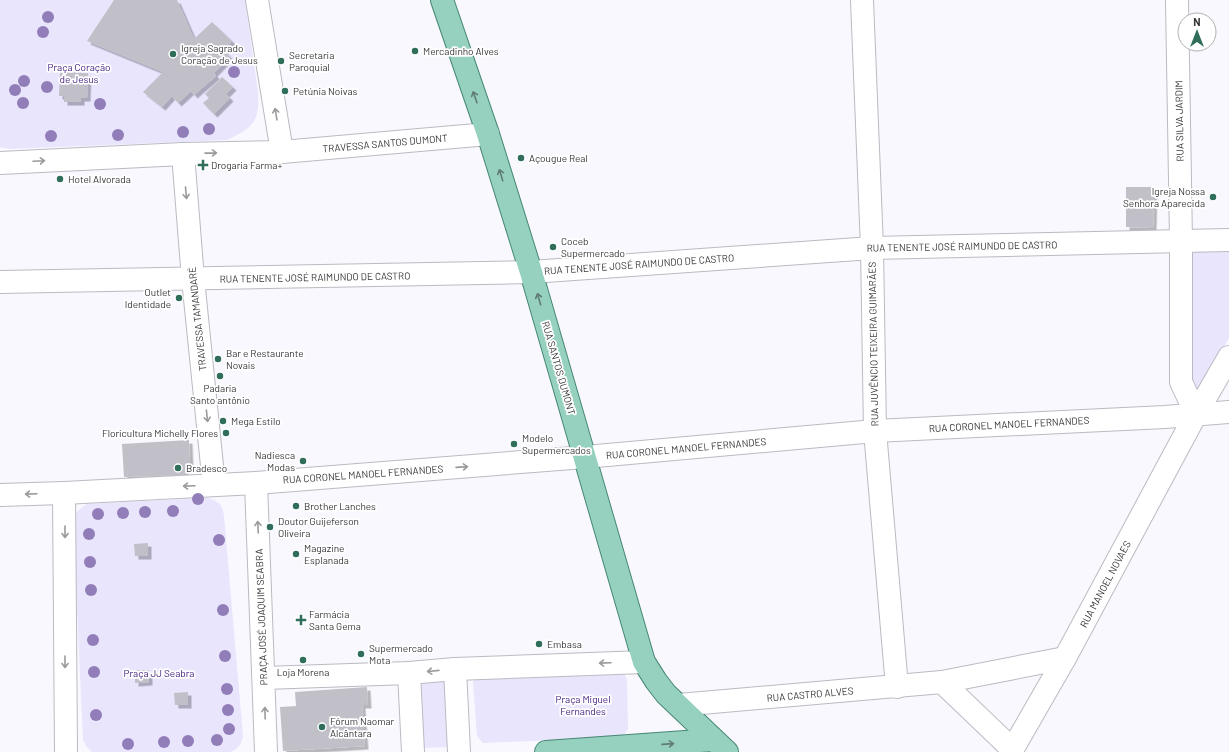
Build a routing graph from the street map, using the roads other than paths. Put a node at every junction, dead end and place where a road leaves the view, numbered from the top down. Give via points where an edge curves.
1 (257, 0) edge
2 (442, 0) edge
3 (862, 0) edge
4 (1177, 0) edge
5 (488, 134) junction
6 (282, 152) junction
7 (182, 154) junction
8 (0, 163) edge
9 (1229, 240) edge
10 (1181, 241) junction
11 (872, 248) junction
12 (531, 272) junction
13 (193, 279) junction
14 (0, 282) edge
15 (1229, 357) edge
16 (1229, 412) edge
17 (1196, 414) junction
18 (875, 431) junction
19 (585, 457) junction
20 (256, 483) junction
21 (214, 485) junction
22 (64, 493) junction
23 (0, 495) edge
24 (1065, 658) junction
25 (644, 662) junction
26 (455, 669) junction
27 (409, 673) junction
28 (264, 678) junction
29 (942, 682) junction
30 (897, 686) junction
31 (678, 705) junction
32 (720, 746) edge
33 (1011, 750) edge
34 (66, 752) edge
35 (266, 752) edge
36 (413, 752) edge
37 (459, 752) edge
38 (546, 752) edge

6 -> 1 street
5 -> 2 main road, RUA SANTOS DUMONT
3 - 11 street, RUA JUVÊNCIO TEIXEIRA GUIMARÃES
4 - 10 street, RUA SILVA JARDIM
5 - 6 street, TRAVESSA SANTOS DUMONT
12 -> 5 main road, RUA SANTOS DUMONT
7 -> 6 street
8 -> 7 street
7 -> 13 street, TRAVESSA TAMANDARÉ
9 - 10 street, RUA TENENTE JOSÉ RAIMUNDO DE CASTRO
10 - 11 street, RUA TENENTE JOSÉ RAIMUNDO DE CASTRO
10 - 17 street, RUA SILVA JARDIM via 1181,382
11 - 12 street, RUA TENENTE JOSÉ RAIMUNDO DE CASTRO
11 - 18 street, RUA JUVÊNCIO TEIXEIRA GUIMARÃES
12 - 13 street, RUA TENENTE JOSÉ RAIMUNDO DE CASTRO
19 -> 12 main road, RUA SANTOS DUMONT
13 - 14 street, RUA TENENTE JOSÉ RAIMUNDO DE CASTRO
13 -> 21 street, TRAVESSA TAMANDARÉ
15 - 17 street, RUA MANOEL NOVAES
16 - 17 street, RUA CORONEL MANOEL FERNANDES
17 - 18 street, RUA CORONEL MANOEL FERNANDES
17 - 24 street, RUA MANOEL NOVAES
18 - 19 street, RUA CORONEL MANOEL FERNANDES
18 - 30 street, RUA JUVÊNCIO TEIXEIRA GUIMARÃES
20 -> 19 street, RUA CORONEL MANOEL FERNANDES
19 - 25 main road, RUA SANTOS DUMONT
20 - 21 street, RUA CORONEL MANOEL FERNANDES
28 -> 20 street, PRAÇA JOSÉ JOAQUIM SEABRA
21 -> 22 street, RUA CORONEL MANOEL FERNANDES
22 -> 23 street, RUA CORONEL MANOEL FERNANDES
22 -> 34 street
24 - 29 street, RUA CASTRO ALVES
24 - 33 street, RUA MANOEL NOVAES
25 -> 26 street
25 - 31 main road, RUA SANTOS DUMONT via 666,694
26 -> 27 street
26 - 37 street
27 - 28 street
27 - 36 street
35 -> 28 street, PRAÇA JOSÉ JOAQUIM SEABRA
29 - 30 street, RUA CASTRO ALVES
29 - 33 street
30 - 31 street, RUA CASTRO ALVES
31 - 32 main road, RUA SANTOS DUMONT
38 -> 32 main road

